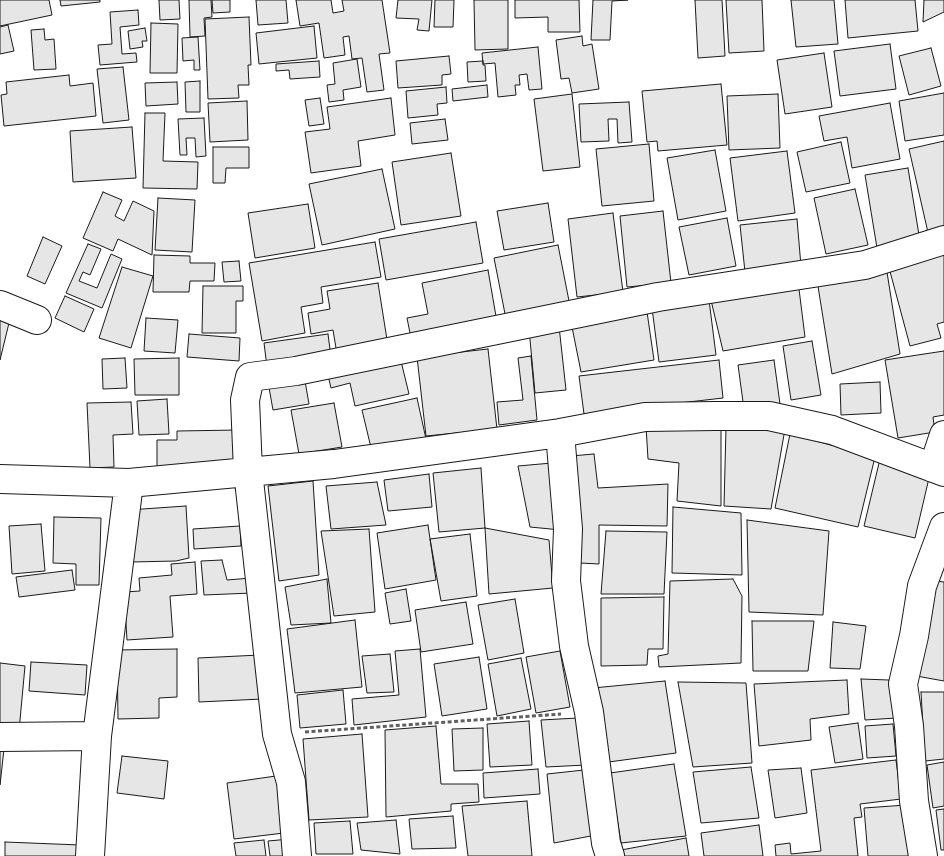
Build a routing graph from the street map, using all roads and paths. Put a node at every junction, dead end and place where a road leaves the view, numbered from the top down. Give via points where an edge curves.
1 (944, 240) edge
2 (0, 305) edge
3 (37, 320) dead end
4 (560, 433) junction
5 (944, 435) edge
6 (938, 470) edge
7 (248, 471) junction
8 (5, 477) edge
9 (129, 483) junction
10 (944, 527) edge
11 (589, 712) junction
12 (277, 734) junction
13 (97, 736) junction
14 (0, 737) edge
15 (90, 856) edge
16 (297, 856) edge
17 (610, 856) edge
18 (923, 856) edge

1 - 7 street via 865,265 658,297 250,377 246,400
2 - 3 street
4 - 6 street via 645,417 769,416 832,430
4 - 7 street via 334,464
4 - 11 street via 568,529 566,581 574,646
5 - 6 street
7 - 9 street
7 - 12 street
8 - 9 street
9 - 13 street
10 - 18 street via 922,586 903,684 914,801
11 - 12 path
11 - 17 street
12 - 16 street via 290,782
13 - 14 street
13 - 15 street

